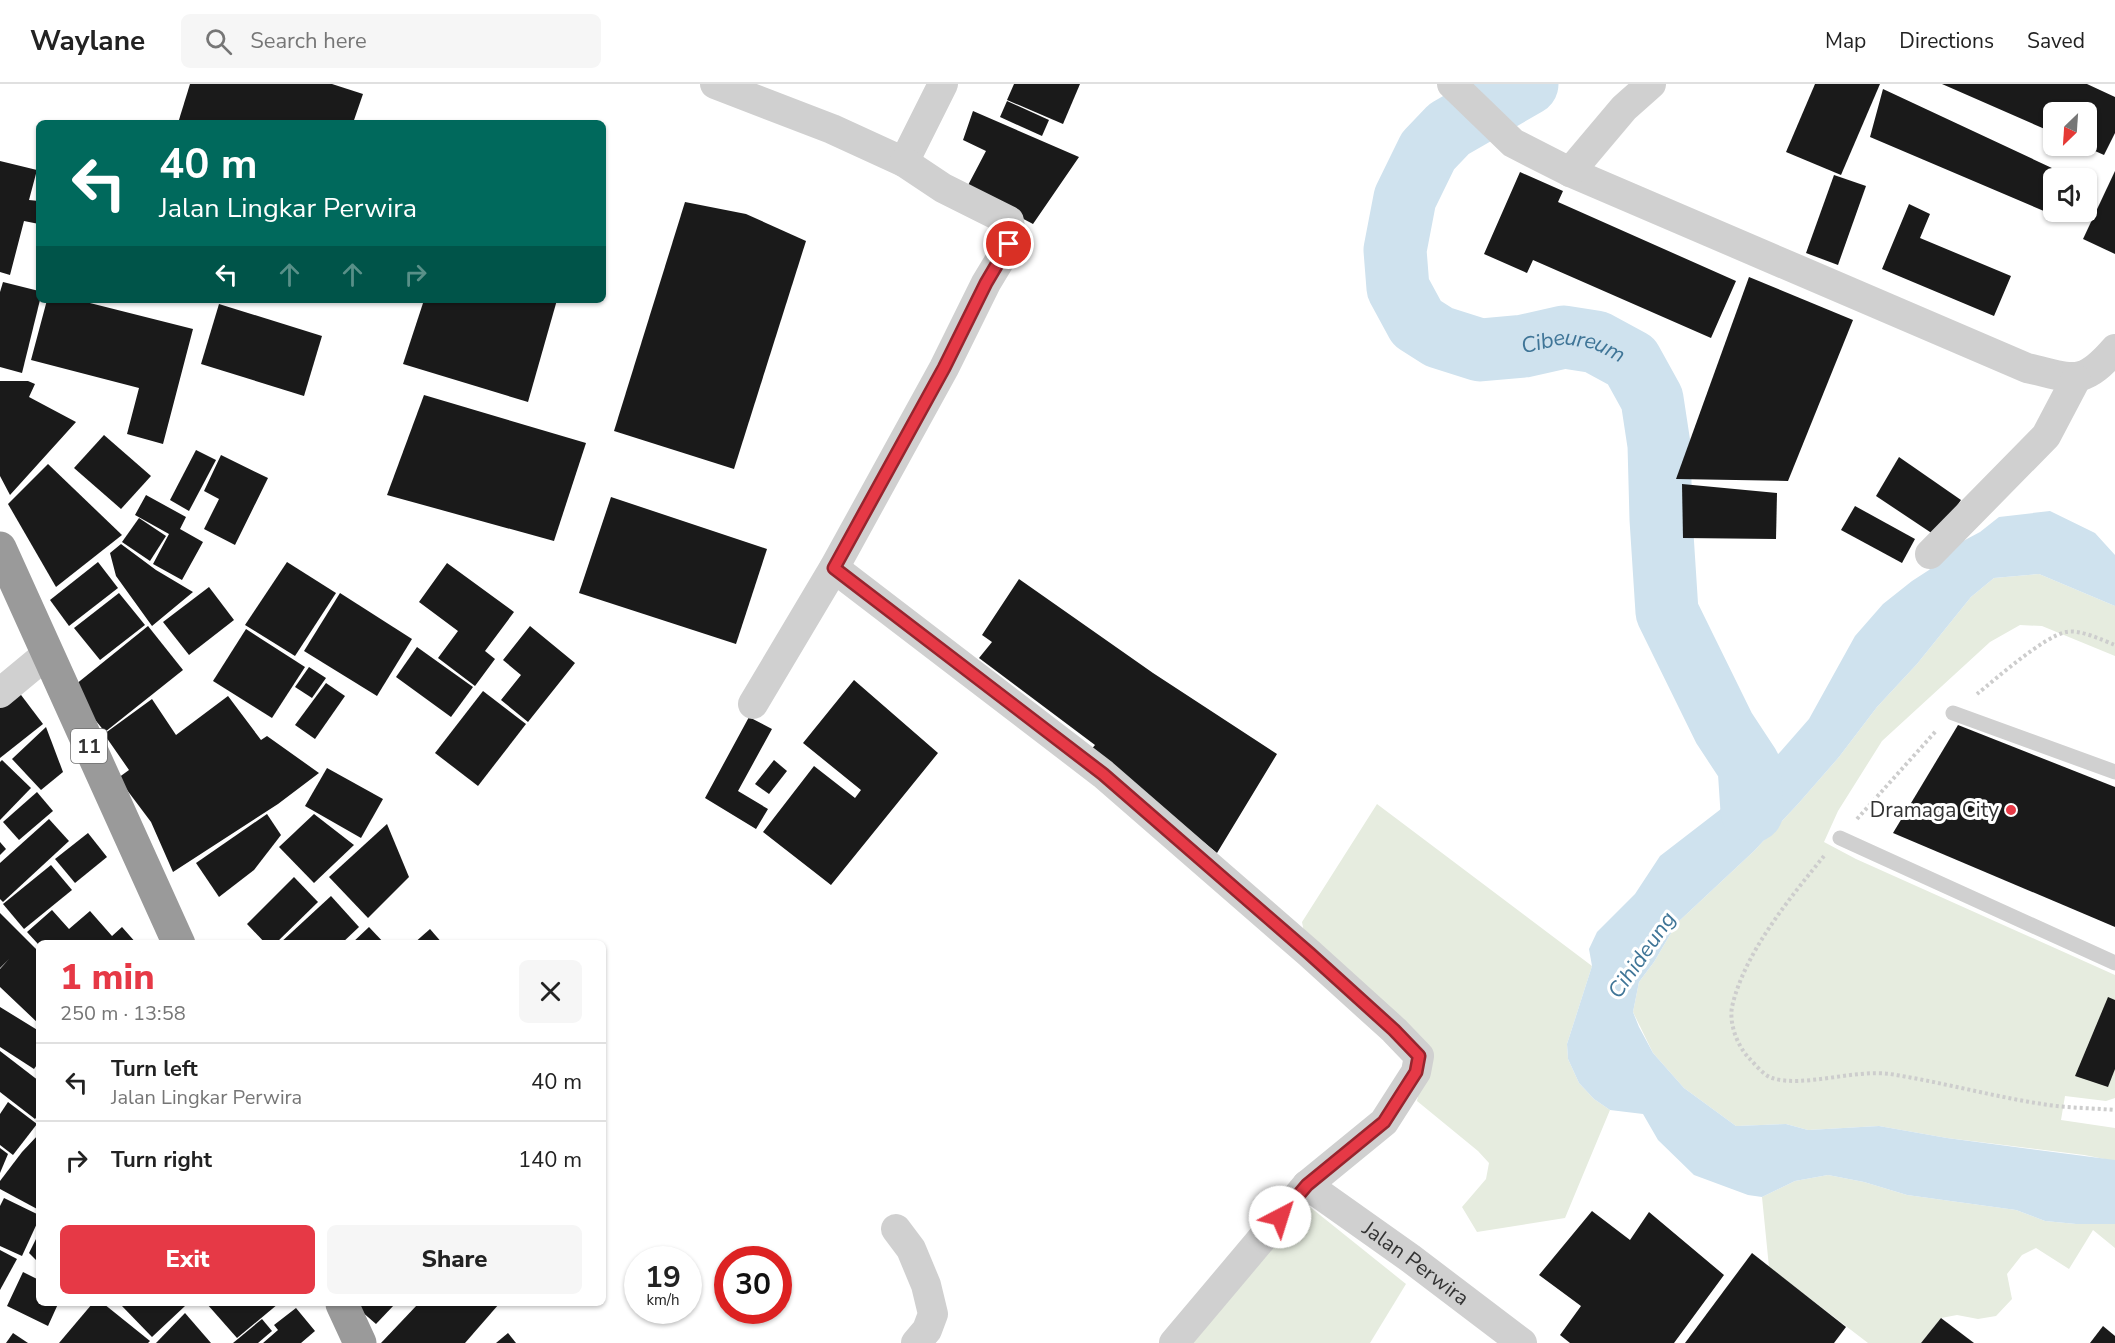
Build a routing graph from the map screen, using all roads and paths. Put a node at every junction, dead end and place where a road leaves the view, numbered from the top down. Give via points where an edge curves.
1 (715, 84) edge
2 (944, 84) edge
3 (1452, 84) edge
4 (1651, 84) edge
5 (904, 162) junction
6 (1570, 172) junction
7 (2115, 350) edge
8 (2076, 379) junction
9 (0, 548) edge
10 (1930, 554) dead end
11 (834, 568) junction
12 (2115, 645) edge
13 (47, 654) junction
14 (0, 693) edge
15 (753, 704) dead end
16 (1953, 713) junction
17 (2115, 772) edge
18 (1840, 838) junction
19 (177, 940) edge
20 (2115, 963) edge
21 (2115, 1110) edge
22 (1307, 1185) junction
23 (896, 1229) dead end
24 (343, 1306) edge
25 (352, 1340) edge
26 (916, 1343) edge
27 (1174, 1343) edge
28 (1522, 1343) edge

1 - 5 street via 832,129
2 - 5 street
3 - 6 street via 1513,143
4 - 6 street via 1624,108
5 - 11 street via 943,188 1009,220 1011,236
6 - 8 street via 2027,368
7 - 8 street via 2099,368
8 - 10 street via 2046,436
9 - 13 highway, 11
11 - 15 street
11 - 22 street via 1103,774 1309,953 1419,1056 1416,1072 1384,1122
12 - 16 path via 2067,631 2047,639
13 - 14 street
13 - 19 highway, 11
16 - 17 lane
16 - 18 path
18 - 20 lane
18 - 21 path via 1784,906 1739,987 1731,1009 1734,1035 1744,1053 1770,1077 1786,1081 1889,1074 2043,1104
22 - 27 street
22 - 28 street, Jalan Perwira
23 - 26 street via 926,1285 933,1314
24 - 25 highway

